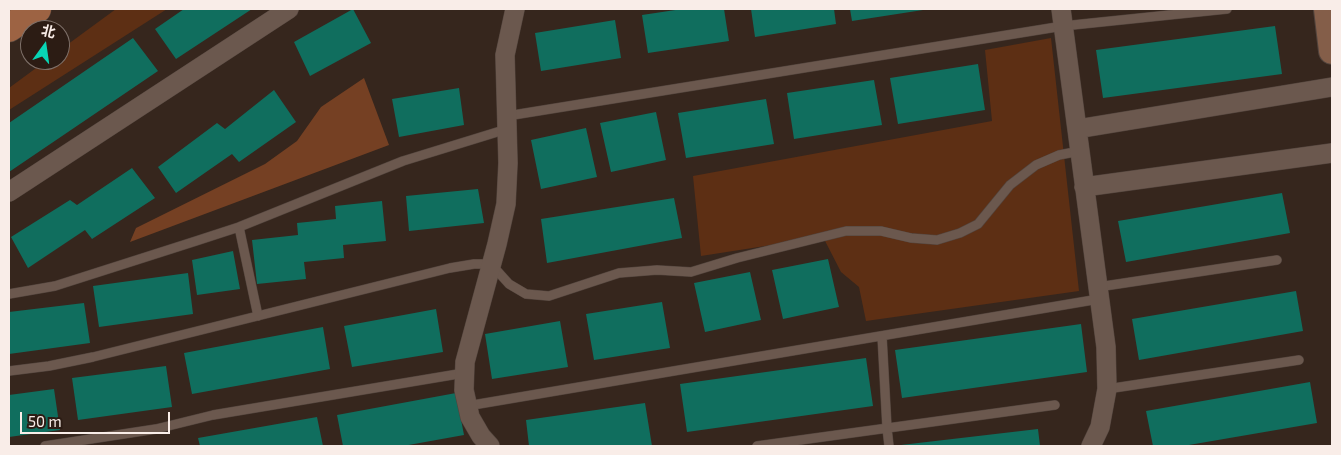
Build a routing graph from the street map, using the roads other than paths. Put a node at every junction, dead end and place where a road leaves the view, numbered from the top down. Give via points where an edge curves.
1 (37, 9) edge
2 (289, 9) edge
3 (515, 9) edge
4 (1227, 9) edge
5 (1326, 9) edge
6 (1062, 17) edge
7 (9, 28) edge
8 (1332, 51) edge
9 (1332, 87) edge
10 (507, 123) junction
11 (1077, 129) junction
12 (1080, 151) junction
13 (1332, 153) edge
14 (1084, 187) junction
15 (9, 192) edge
16 (239, 227) junction
17 (1277, 260) dead end
18 (492, 264) junction
19 (1098, 293) junction
20 (9, 294) edge
21 (258, 316) junction
22 (882, 336) junction
23 (1299, 360) dead end
24 (9, 371) edge
25 (464, 373) junction
26 (1107, 389) junction
27 (1055, 405) dead end
28 (468, 406) junction
29 (887, 428) junction
30 (45, 446) edge
31 (490, 446) edge
32 (757, 446) edge
33 (889, 446) edge
34 (1091, 446) edge

1 - 7 main road
2 - 15 street
3 - 10 street via 505,55
4 - 6 lane
5 - 8 street
6 - 10 lane
6 - 11 street
9 - 11 street
10 - 16 lane via 403,160
10 - 18 street via 506,204
11 - 12 street
12 - 14 street
12 - 18 lane via 1036,165 1010,186 978,224 938,240 881,231 846,231 691,272 619,273 549,296 526,294 509,284
13 - 14 street
14 - 19 street
16 - 20 lane via 55,286
16 - 21 lane
17 - 19 lane
18 - 21 lane via 450,268
18 - 25 street
19 - 22 lane
19 - 26 street via 1106,347
21 - 24 lane via 93,357
22 - 28 lane
22 - 29 lane
23 - 26 lane
25 - 28 street
25 - 30 lane
26 - 34 street via 1100,427
27 - 29 lane
28 - 31 street via 470,417
29 - 32 lane
29 - 33 lane

